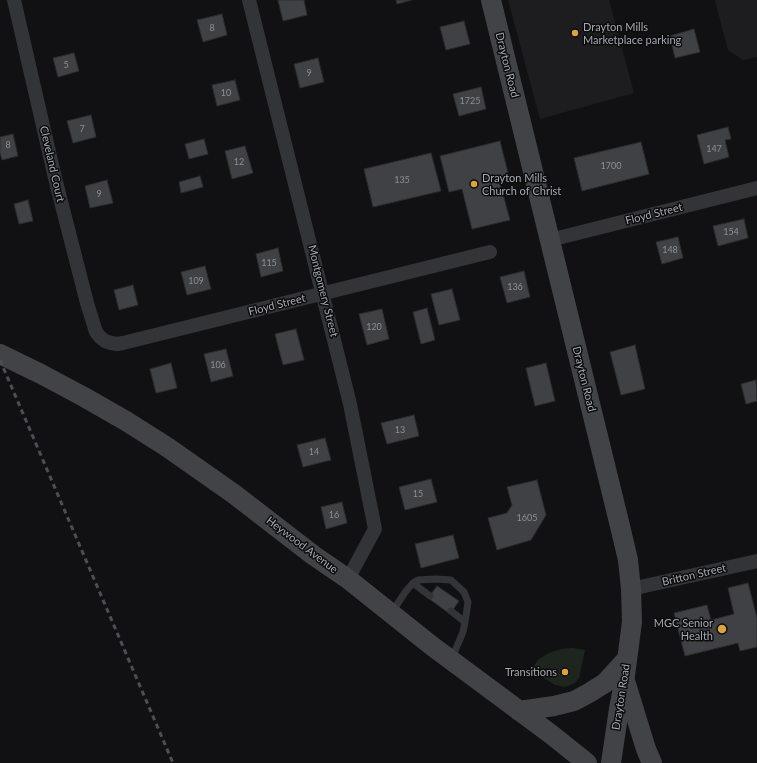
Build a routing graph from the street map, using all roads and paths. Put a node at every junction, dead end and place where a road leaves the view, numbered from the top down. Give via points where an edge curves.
1 (14, 0) edge
2 (249, 0) edge
3 (491, 0) edge
4 (757, 188) edge
5 (550, 240) junction
6 (490, 252) dead end
7 (323, 294) junction
8 (94, 327) joint
9 (0, 354) edge
10 (757, 561) edge
11 (348, 579) junction
12 (413, 583) junction
13 (631, 589) junction
14 (430, 596) dead end
15 (451, 611) dead end
16 (391, 614) junction
17 (465, 622) junction
18 (451, 660) junction
19 (625, 669) junction
20 (519, 711) junction
21 (587, 763) edge
22 (610, 763) edge
23 (652, 763) edge

1 - 8 street, Cleveland Court via 55,178
2 - 7 street, Montgomery Street
3 - 5 main road, Drayton Road
4 - 5 street, Floyd Street
5 - 13 main road, Drayton Road via 628,560
6 - 7 street, Floyd Street
7 - 8 street, Floyd Street via 117,344 105,341
7 - 11 street, Montgomery Street via 350,404 375,529
9 - 11 main road, Heywood Avenue via 84,397 167,447
10 - 13 street, Britton Street
11 - 16 main road, Heywood Avenue
12 - 14 lane
12 - 16 lane
12 - 17 lane via 418,580 450,580 464,592 468,602
13 - 19 main road, Drayton Road via 632,622
15 - 17 lane
16 - 18 main road, Heywood Avenue
17 - 18 lane
18 - 20 main road, Heywood Avenue
19 - 20 main road via 574,701
19 - 22 main road, Drayton Road
19 - 23 main road
20 - 21 main road, Heywood Avenue

